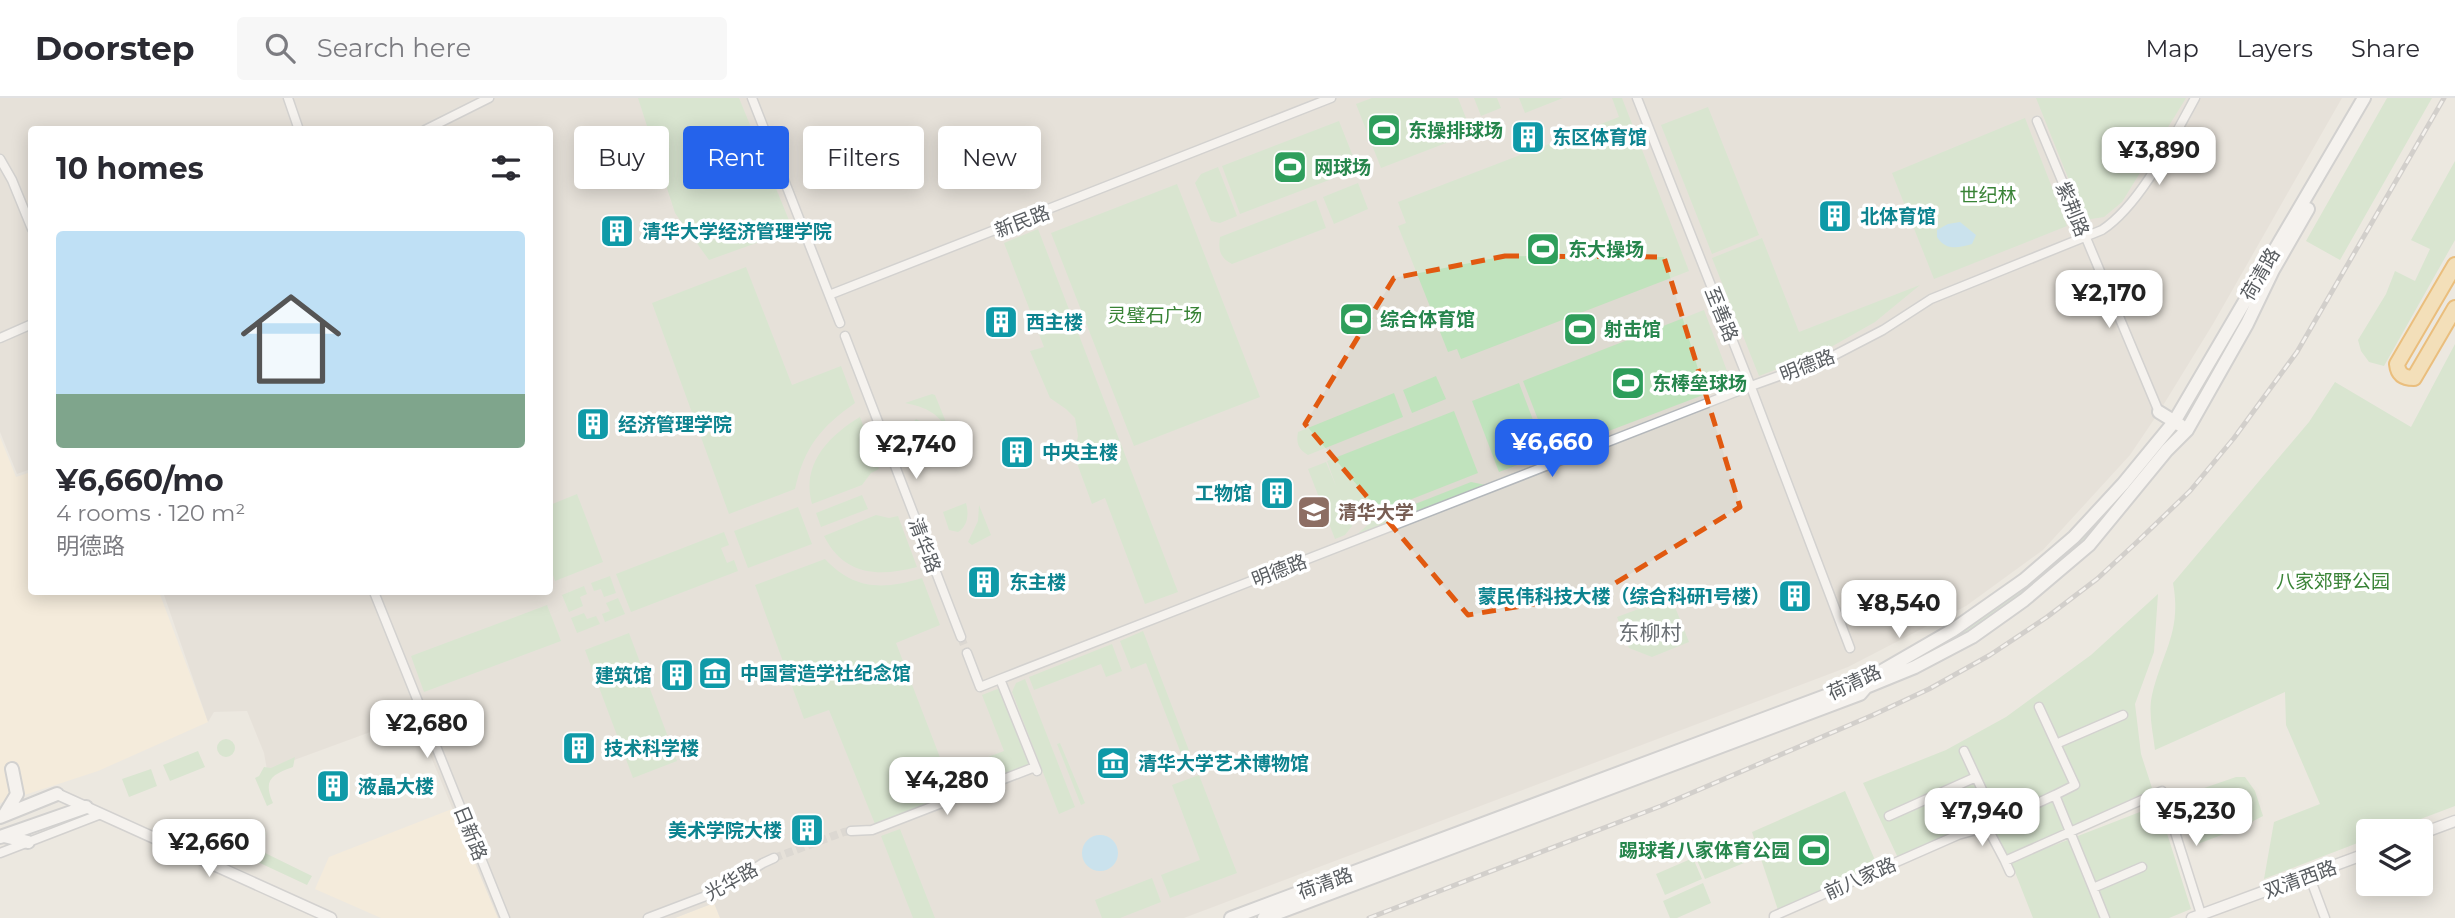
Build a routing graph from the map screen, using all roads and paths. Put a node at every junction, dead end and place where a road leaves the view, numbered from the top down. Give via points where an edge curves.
1 (288, 98) edge
2 (489, 98) edge
3 (751, 98) edge
4 (1331, 98) edge
5 (1637, 98) edge
6 (2195, 98) edge
7 (2364, 98) edge
8 (2370, 98) edge
9 (2037, 121) dead end
10 (298, 126) edge
11 (433, 126) edge
12 (0, 159) edge
13 (28, 219) edge
14 (2084, 237) junction
15 (2455, 265) edge
16 (829, 295) junction
17 (2455, 308) edge
18 (840, 323) dead end
19 (28, 326) edge
20 (845, 336) dead end
21 (0, 338) edge
22 (1751, 386) junction
23 (2160, 412) joint
24 (2174, 422) junction
25 (2187, 430) junction
26 (375, 595) edge
27 (961, 637) tunnel mouth
28 (1850, 648) dead end
29 (967, 653) tunnel mouth
30 (1000, 679) junction
31 (2039, 706) dead end
32 (2123, 715) dead end
33 (2056, 744) junction
34 (1964, 751) dead end
35 (12, 769) dead end
36 (1976, 777) junction
37 (57, 794) joint
38 (2055, 794) junction
39 (86, 807) junction
40 (101, 814) junction
41 (2, 816) edge
42 (1889, 816) dead end
43 (2455, 821) edge
44 (2433, 829) edge
45 (851, 831) tunnel mouth
46 (2071, 832) junction
47 (2, 836) edge
48 (28, 842) junction
49 (0, 853) edge
50 (2356, 857) edge
51 (774, 858) tunnel mouth
52 (2005, 861) junction
53 (2142, 867) dead end
54 (2010, 872) dead end
55 (2309, 875) junction
56 (2093, 888) junction
57 (2197, 916) edge
58 (331, 918) edge
59 (505, 918) edge
60 (648, 918) edge
61 (1231, 918) edge
62 (1264, 918) edge
63 (1774, 918) edge
64 (2105, 918) edge
65 (2325, 918) edge

1 - 10 street
2 - 11 street
3 - 16 street
4 - 16 street, 新民路
5 - 22 street, 至善路
6 - 14 street, 明德路 via 2130,205 2116,220
7 - 24 main road, 荷清路
8 - 25 main road, 荷清路
9 - 14 street, 紫荆路
12 - 13 street
14 - 22 street, 明德路 via 1931,299 1829,358
14 - 23 street, 紫荆路
15 - 17 highway via 2397,364 2402,376 2414,378
16 - 18 street
19 - 21 street
20 - 27 street, 清华路
22 - 28 street, 至善路
22 - 30 street, 明德路
23 - 24 main road
24 - 25 main road
24 - 61 main road, 荷清路 via 2074,537 2024,580 1954,629 1863,682
25 - 62 main road, 荷清路 via 2089,545 1972,637 1866,687 1860,694
26 - 59 street, 日新路
29 - 30 street via 980,687
30 - 45 street via 1036,769 872,830
31 - 33 street
32 - 33 street
33 - 38 street via 2075,785
34 - 36 street
35 - 41 main road via 17,794
36 - 38 street via 1997,822
36 - 42 street
37 - 39 street
37 - 41 main road
38 - 46 street
39 - 40 street
39 - 47 main road
40 - 48 street
40 - 58 street
43 - 44 street
46 - 52 street
46 - 56 street
46 - 57 street via 2162,791
47 - 48 main road
48 - 49 street
50 - 55 street, 双清西路
51 - 60 street, 光华路 via 719,891
52 - 54 street
52 - 63 street, 前八家路 via 1987,827
53 - 56 street
55 - 57 street, 双清西路
55 - 65 street
56 - 64 street

